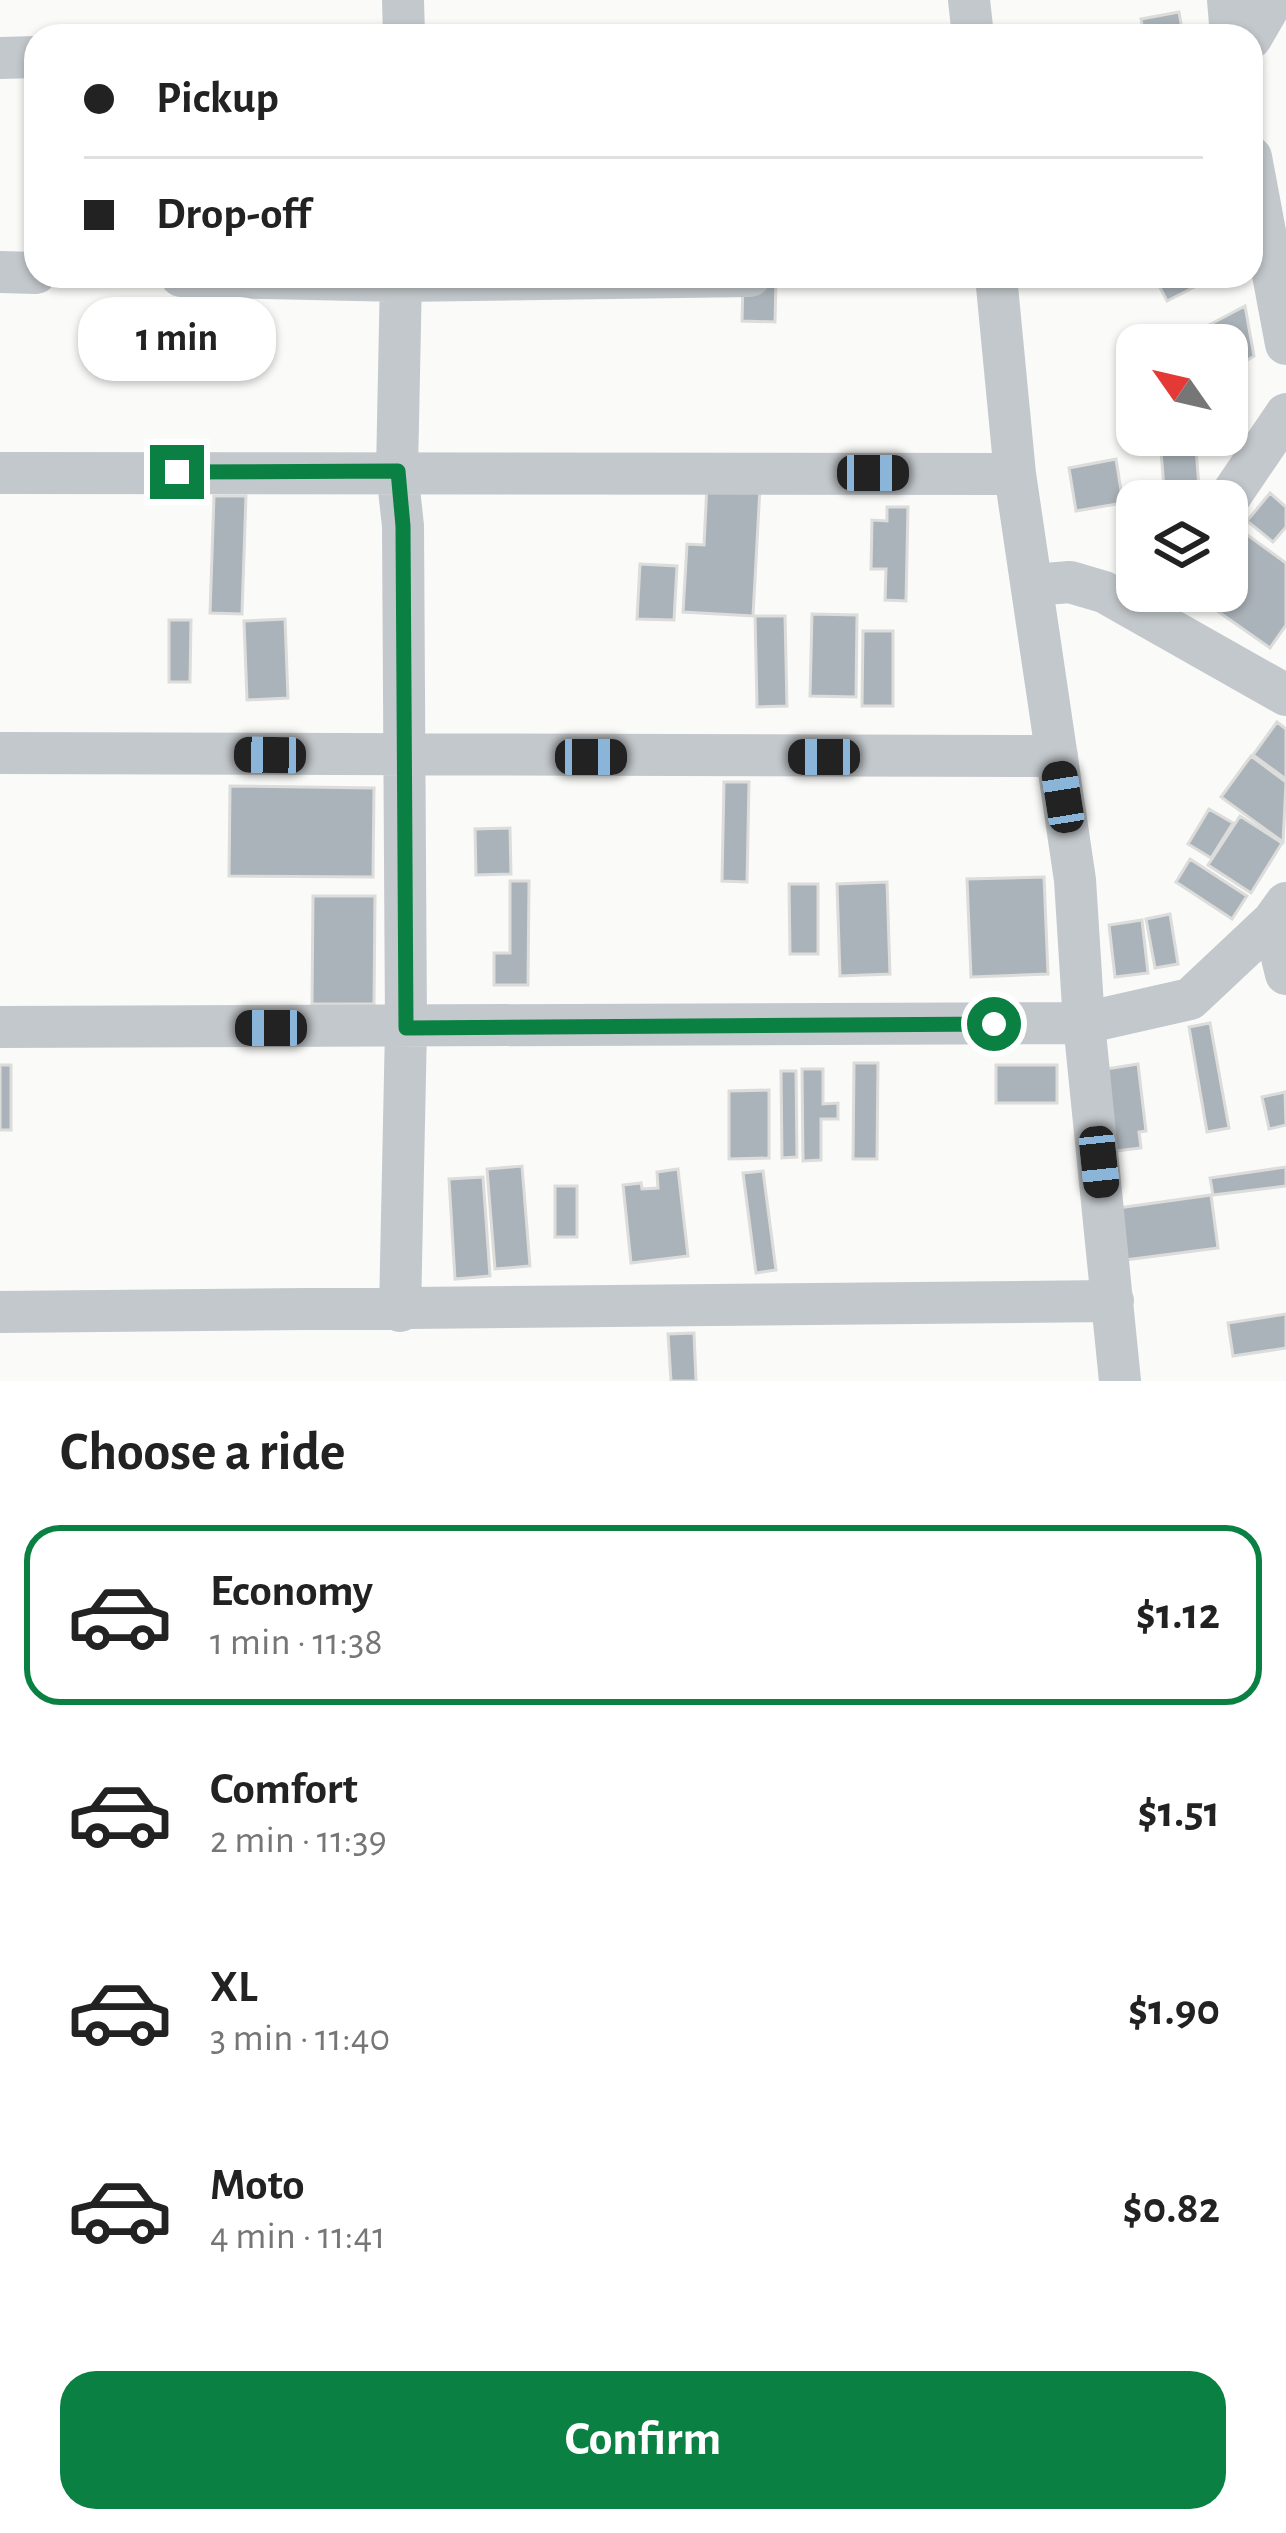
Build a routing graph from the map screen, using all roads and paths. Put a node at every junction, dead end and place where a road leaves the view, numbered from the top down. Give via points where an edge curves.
1 (1263, 221) edge
2 (400, 288) edge
3 (997, 288) edge
4 (1286, 344) edge
5 (1286, 414) edge
6 (398, 471) junction
7 (0, 473) edge
8 (1016, 474) junction
9 (1241, 480) edge
10 (1033, 585) junction
11 (1116, 594) edge
12 (1171, 612) edge
13 (1286, 695) edge
14 (0, 752) edge
15 (1057, 756) junction
16 (405, 757) junction
17 (1280, 912) edge
18 (1286, 974) edge
19 (1084, 1023) junction
20 (0, 1027) edge
21 (406, 1028) junction
22 (1113, 1301) junction
23 (400, 1311) junction
24 (0, 1312) edge
25 (1120, 1381) edge

1 - 4 street
2 - 6 street
3 - 8 street
5 - 9 street
6 - 7 street
6 - 8 street
6 - 16 street
8 - 10 street
10 - 11 street via 1070,582
10 - 15 street
12 - 13 street
14 - 16 street
15 - 16 street
15 - 19 street
16 - 21 street
17 - 18 street
17 - 19 street via 1190,999
19 - 21 street
19 - 22 street
20 - 21 street
21 - 23 street
22 - 23 street
22 - 25 street
23 - 24 street

